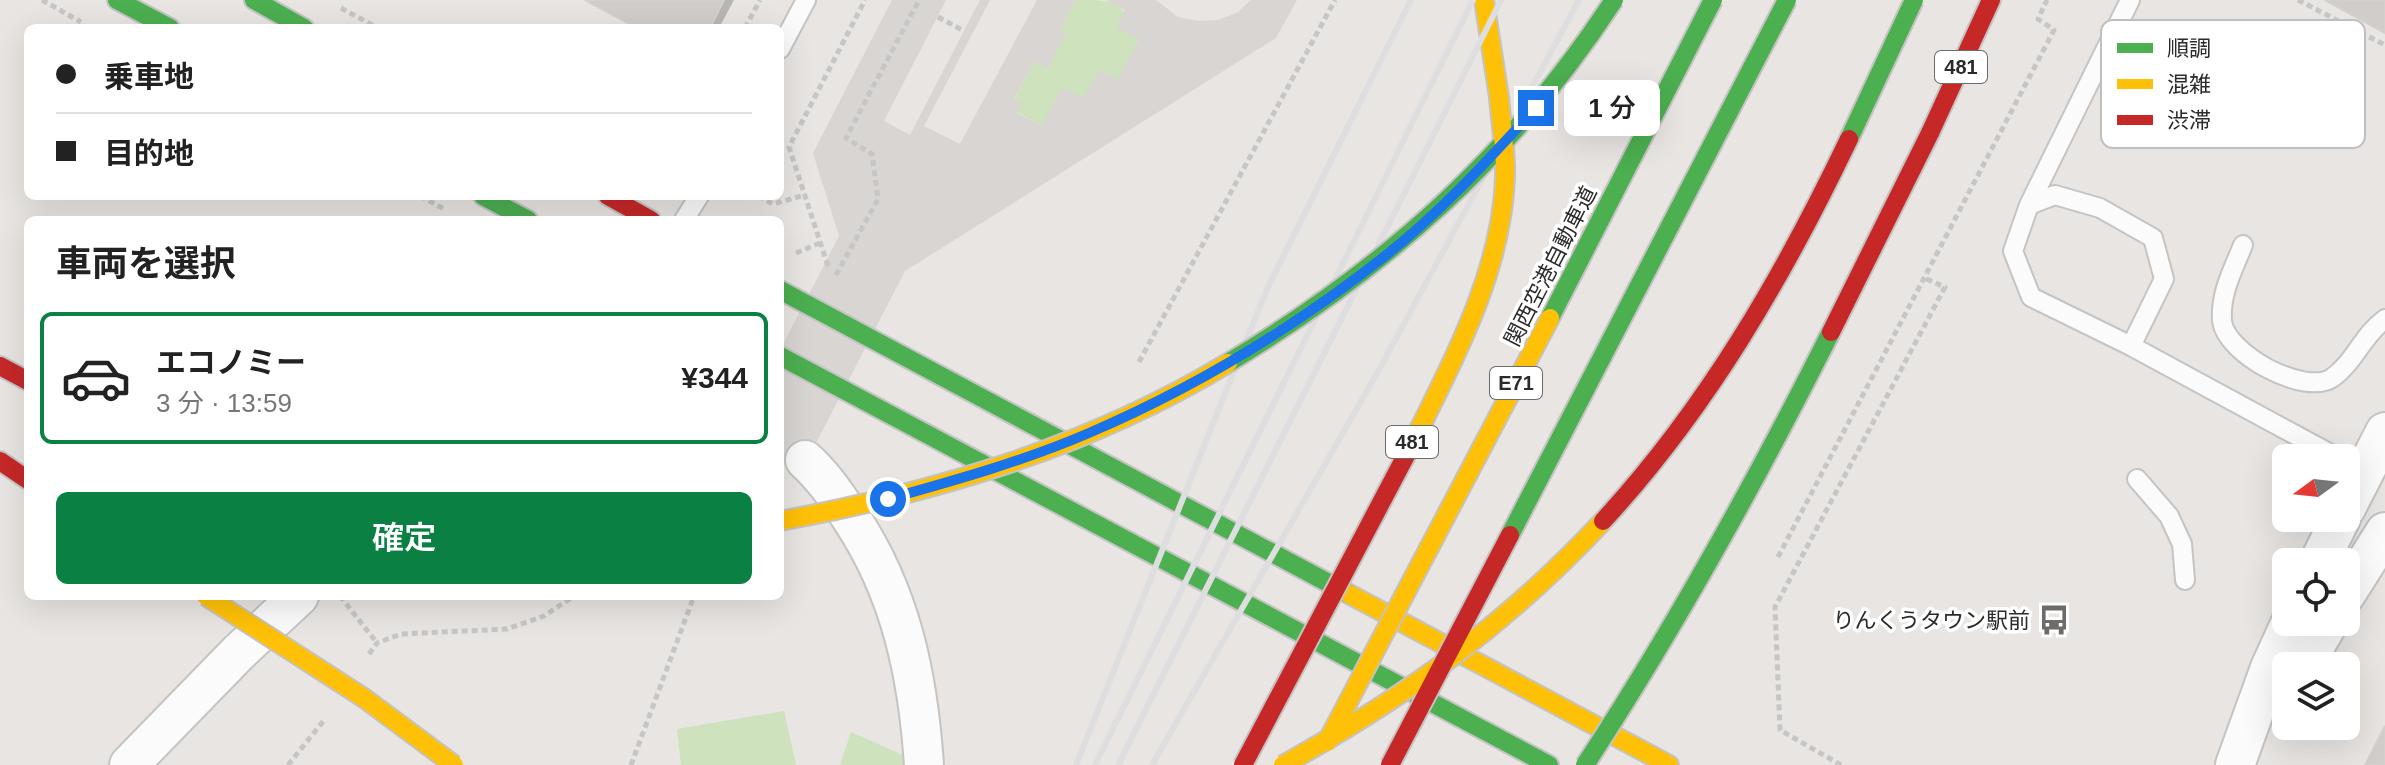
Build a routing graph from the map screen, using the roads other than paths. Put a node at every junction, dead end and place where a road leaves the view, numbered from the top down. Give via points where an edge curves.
1 (117, 0) edge
2 (254, 0) edge
3 (806, 0) edge
4 (1484, 0) edge
5 (1614, 0) edge
6 (1713, 0) edge
7 (1787, 0) edge
8 (1914, 0) edge
9 (1991, 0) edge
10 (2130, 0) edge
11 (2120, 20) edge
12 (162, 24) edge
13 (297, 24) edge
14 (784, 41) edge
15 (2101, 59) edge
16 (490, 200) edge
17 (615, 200) edge
18 (2029, 205) junction
19 (520, 216) edge
20 (644, 216) edge
21 (2243, 245) dead end
22 (784, 292) edge
23 (2385, 319) edge
24 (2131, 346) junction
25 (784, 358) edge
26 (0, 366) edge
27 (24, 379) edge
28 (2385, 432) edge
29 (2312, 444) edge
30 (2360, 454) edge
31 (805, 460) dead end
32 (0, 461) edge
33 (24, 477) edge
34 (2137, 479) dead end
35 (784, 520) edge
36 (2385, 532) edge
37 (2360, 572) edge
38 (2185, 580) dead end
39 (212, 600) edge
40 (295, 600) edge
41 (2285, 636) edge
42 (2272, 718) edge
43 (129, 765) edge
44 (454, 765) edge
45 (924, 765) edge
46 (1243, 765) edge
47 (1283, 765) edge
48 (1315, 765) edge
49 (1390, 765) edge
50 (1549, 765) edge
51 (1585, 765) edge
52 (1669, 765) edge
53 (2237, 765) edge

1 - 12 main road
2 - 13 main road
3 - 14 lane
4 - 46 main road, 481, bridge via 1505,177 1496,247 1461,344
5 - 35 main road, bridge via 1536,108 1460,191 1386,256 1291,325 1187,386 1089,433 973,476 860,507
6 - 48 main road, 関西空港自動車道 / E71, bridge
7 - 49 main road, bridge
8 - 47 main road, bridge via 1784,269 1681,426 1626,497 1560,567 1490,629 1367,718
9 - 51 main road, 481, bridge via 1759,476 1671,631
10 - 11 lane
15 - 18 lane
16 - 19 main road
17 - 20 main road
18 - 24 lane via 2013,251 2031,297
18 - 24 lane via 2055,195 2100,208 2153,238 2164,279
21 - 23 lane via 2223,294 2222,324 2233,346 2261,365 2301,382 2330,380 2368,331
22 - 52 main road
24 - 29 lane
25 - 50 main road
26 - 27 main road
28 - 30 street
31 - 45 street via 824,477 867,542 893,597 911,659
32 - 33 main road
34 - 38 lane via 2169,516 2182,544
36 - 37 street
39 - 44 main road, bridge via 353,690
40 - 43 street
41 - 53 street
42 - 53 street

